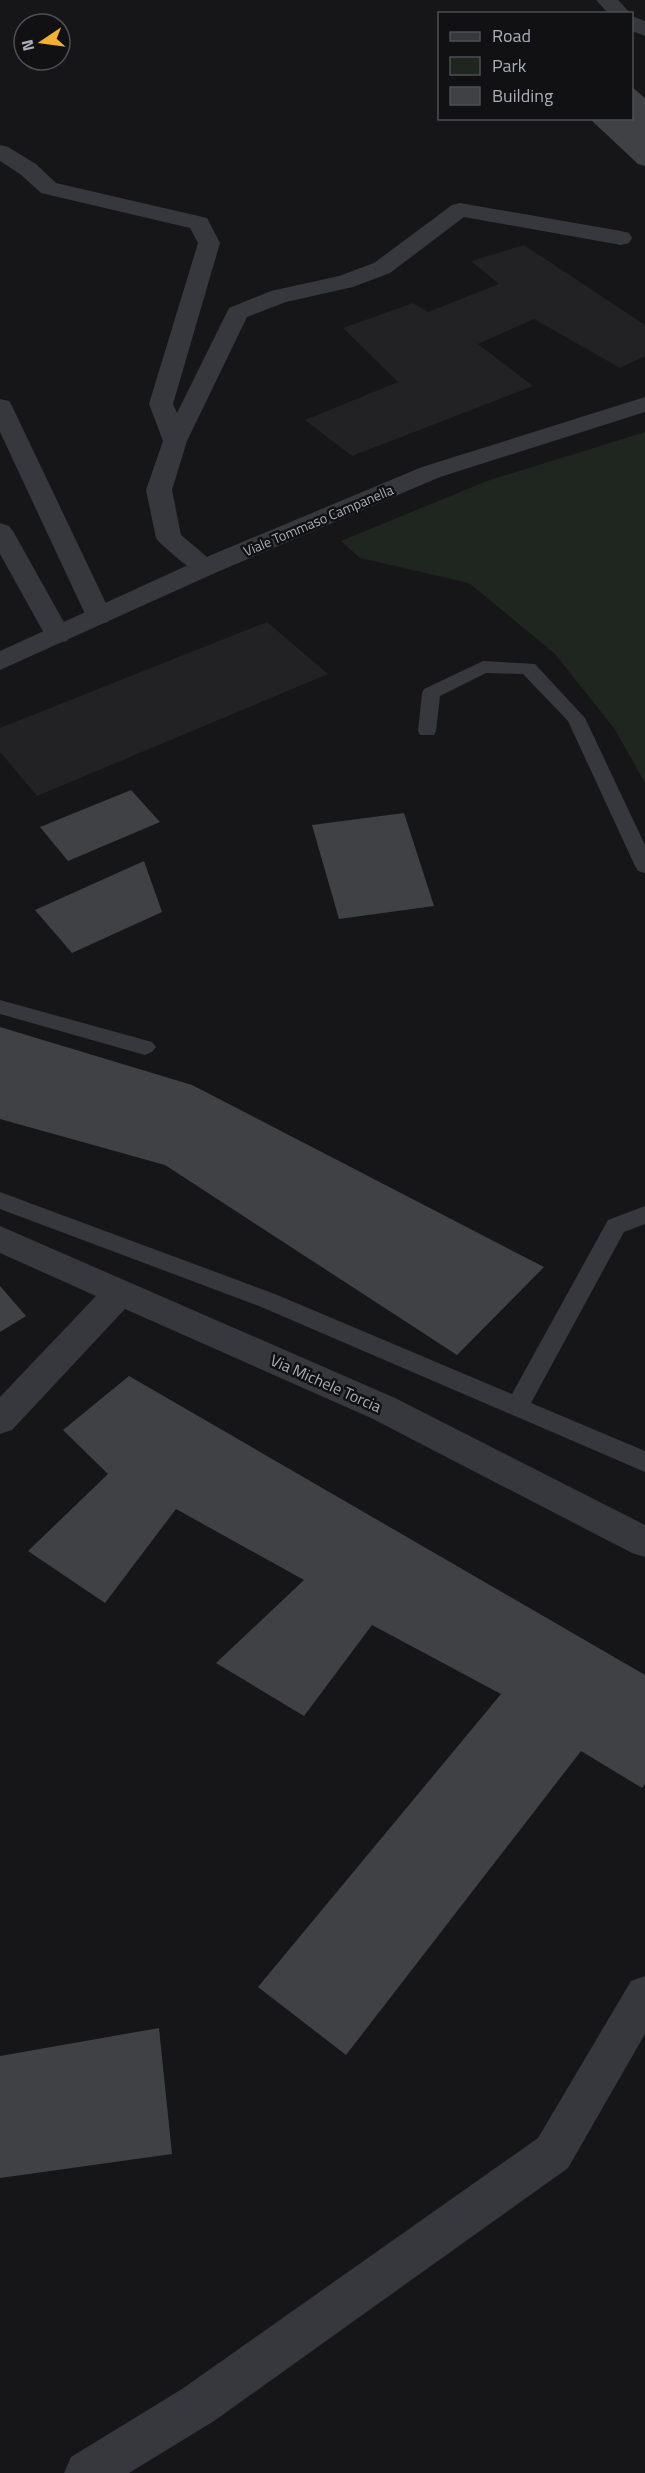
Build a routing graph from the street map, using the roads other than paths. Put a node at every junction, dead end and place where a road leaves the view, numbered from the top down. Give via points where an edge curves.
1 (606, 0) edge
2 (619, 12) edge
3 (0, 152) edge
4 (621, 238) dead end
5 (645, 404) edge
6 (0, 406) edge
7 (175, 441) junction
8 (0, 531) edge
9 (8, 561) edge
10 (206, 567) junction
11 (99, 616) junction
12 (58, 635) junction
13 (0, 661) edge
14 (427, 731) dead end
15 (645, 866) edge
16 (0, 1007) edge
17 (145, 1047) dead end
18 (0, 1200) edge
19 (645, 1215) edge
20 (0, 1239) edge
21 (120, 1292) junction
22 (517, 1407) junction
23 (0, 1420) edge
24 (645, 1462) edge
25 (645, 1542) edge
26 (645, 1995) edge
27 (87, 2473) edge

1 - 2 street
3 - 7 street via 48,188 199,224 209,243 161,404
4 - 7 street via 460,210 381,268 345,282 279,296 237,313
5 - 10 street, Viale Tommaso Campanella via 431,472
6 - 11 street
7 - 10 street via 159,490 170,538
8 - 9 street
9 - 12 street
10 - 11 street, Viale Tommaso Campanella
11 - 12 street, Viale Tommaso Campanella
12 - 13 street, Viale Tommaso Campanella
14 - 15 lane via 431,693 483,667 528,668 576,718
16 - 17 lane
18 - 22 lane via 267,1300
19 - 22 lane via 616,1226
20 - 21 street, Via Michele Torcia
21 - 23 street
21 - 25 street, Via Michele Torcia via 383,1408
22 - 24 lane
26 - 27 street via 553,2153 198,2404

